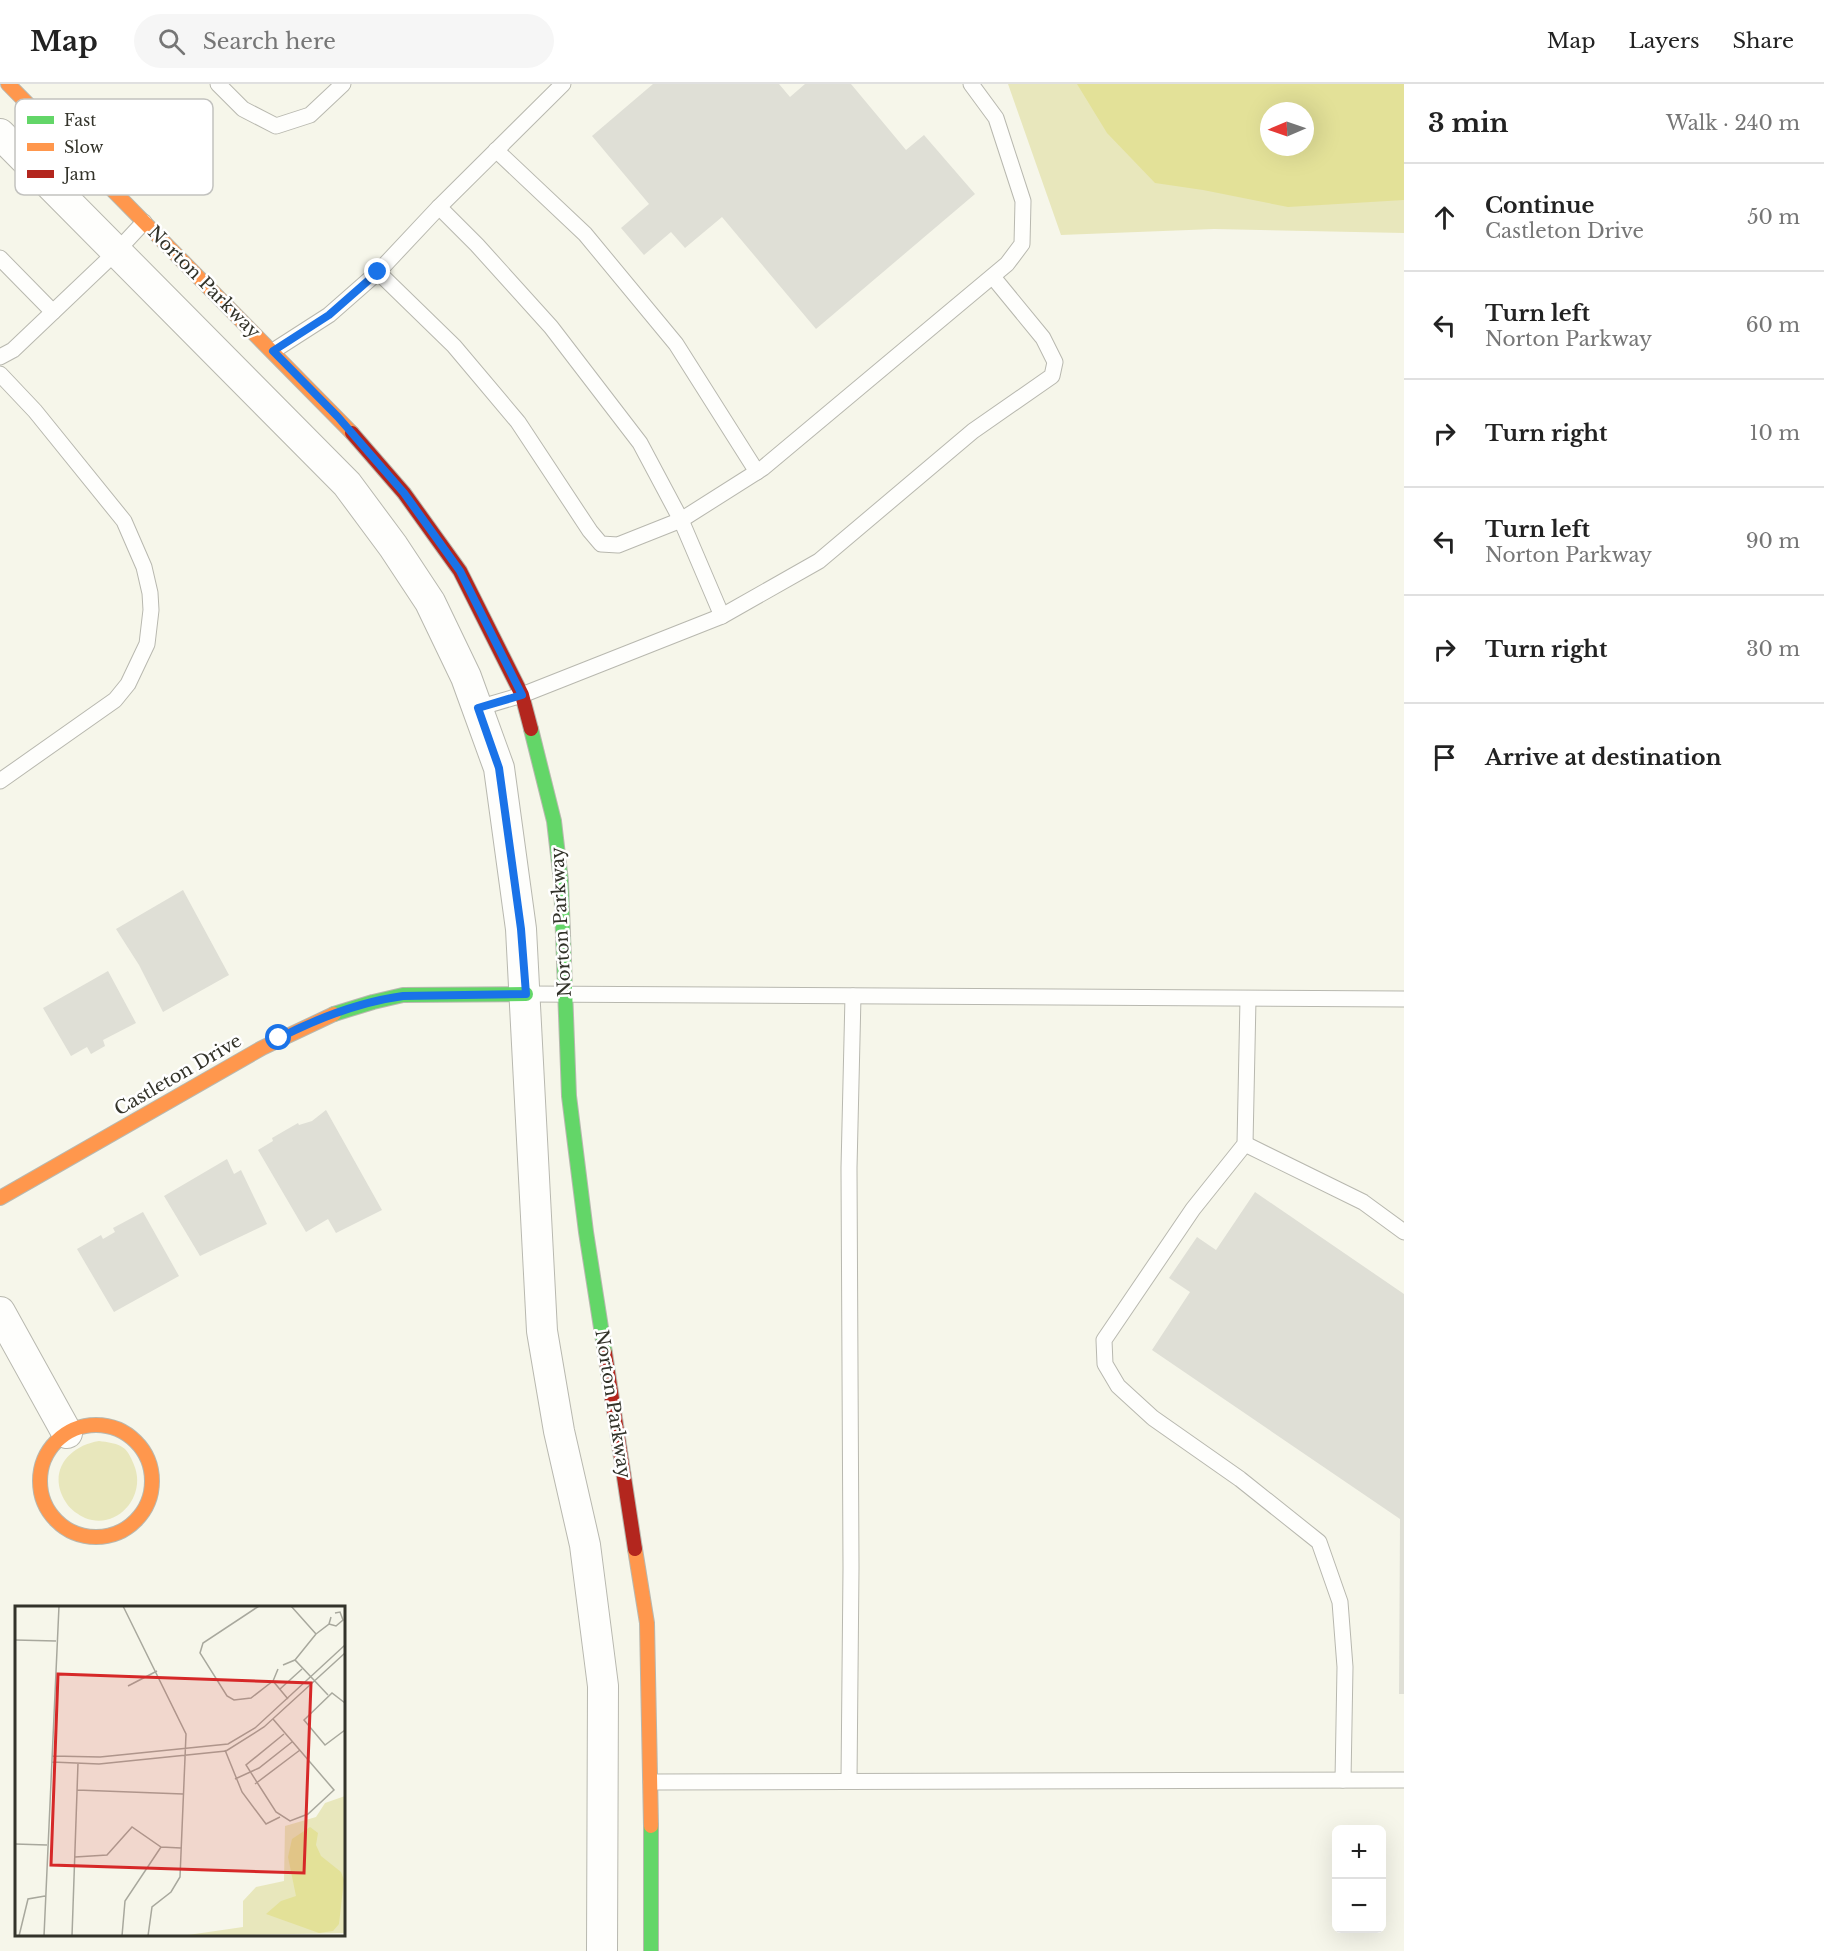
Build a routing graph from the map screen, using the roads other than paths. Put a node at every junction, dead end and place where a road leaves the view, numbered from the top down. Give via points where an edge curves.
1 (8, 84) edge
2 (218, 84) edge
3 (343, 84) edge
4 (563, 84) edge
5 (971, 84) edge
6 (23, 99) edge
7 (0, 134) edge
8 (15, 149) edge
9 (496, 150) junction
10 (60, 195) edge
11 (117, 195) edge
12 (439, 207) junction
13 (144, 222) junction
14 (116, 252) junction
15 (0, 258) edge
16 (378, 272) junction
17 (993, 277) junction
18 (53, 312) junction
19 (273, 351) junction
20 (0, 357) edge
21 (0, 374) edge
22 (757, 472) junction
23 (681, 520) junction
24 (722, 616) junction
25 (522, 695) junction
26 (478, 708) junction
27 (0, 781) edge
28 (565, 993) junction
29 (526, 994) junction
30 (853, 996) junction
31 (1248, 999) junction
32 (1404, 999) edge
33 (1245, 1144) junction
34 (0, 1198) edge
35 (1404, 1232) edge
36 (0, 1312) edge
37 (67, 1433) junction
38 (1343, 1780) junction
39 (1404, 1780) edge
40 (849, 1781) junction
41 (651, 1782) junction
42 (602, 1951) edge
43 (651, 1951) edge

1 - 6 street, Norton Parkway
2 - 3 lane via 243,109 276,126 310,115
4 - 9 lane
5 - 17 lane via 996,118 1023,201 1022,244
7 - 8 street
9 - 12 lane
9 - 22 lane via 585,234 676,344
10 - 14 street
11 - 13 street, Norton Parkway
12 - 16 lane
12 - 23 lane via 558,336 640,442
13 - 14 lane
13 - 19 street, Norton Parkway
14 - 18 lane
14 - 26 street via 347,484 430,602
15 - 18 lane
16 - 19 lane via 329,315
16 - 23 lane via 454,346 518,422 602,544 618,545
17 - 22 lane
17 - 24 lane via 1043,338 1055,362 1052,376 972,431 819,561
18 - 20 lane via 13,350
19 - 25 street, Norton Parkway via 338,417 404,493 460,571
21 - 27 lane via 124,521 144,567 151,610 147,644 129,684 115,700
22 - 23 lane
23 - 24 lane
24 - 25 lane
25 - 26 lane
25 - 28 street, Norton Parkway via 554,821 561,881
26 - 29 street via 499,768
28 - 29 lane
28 - 30 lane
28 - 41 street, Norton Parkway via 569,1096 586,1232 647,1623
29 - 34 street, Castleton Drive via 403,996 314,1020
29 - 42 street via 542,1331 559,1431 585,1545 603,1686
30 - 31 lane
30 - 40 lane via 849,1168
31 - 32 lane
31 - 33 lane
33 - 35 lane via 1363,1202
33 - 38 lane via 1193,1209 1104,1340 1105,1364 1118,1386 1153,1418 1240,1479 1319,1542 1340,1602 1345,1667
36 - 37 street
37 - 37 street via 55,1443 41,1470 44,1501 51,1515 63,1526 91,1537 121,1531 136,1521 152,1489 152,1471 146,1454 119,1430 102,1425 84,1426
38 - 39 lane
38 - 40 lane
40 - 41 lane
41 - 43 street, Norton Parkway

